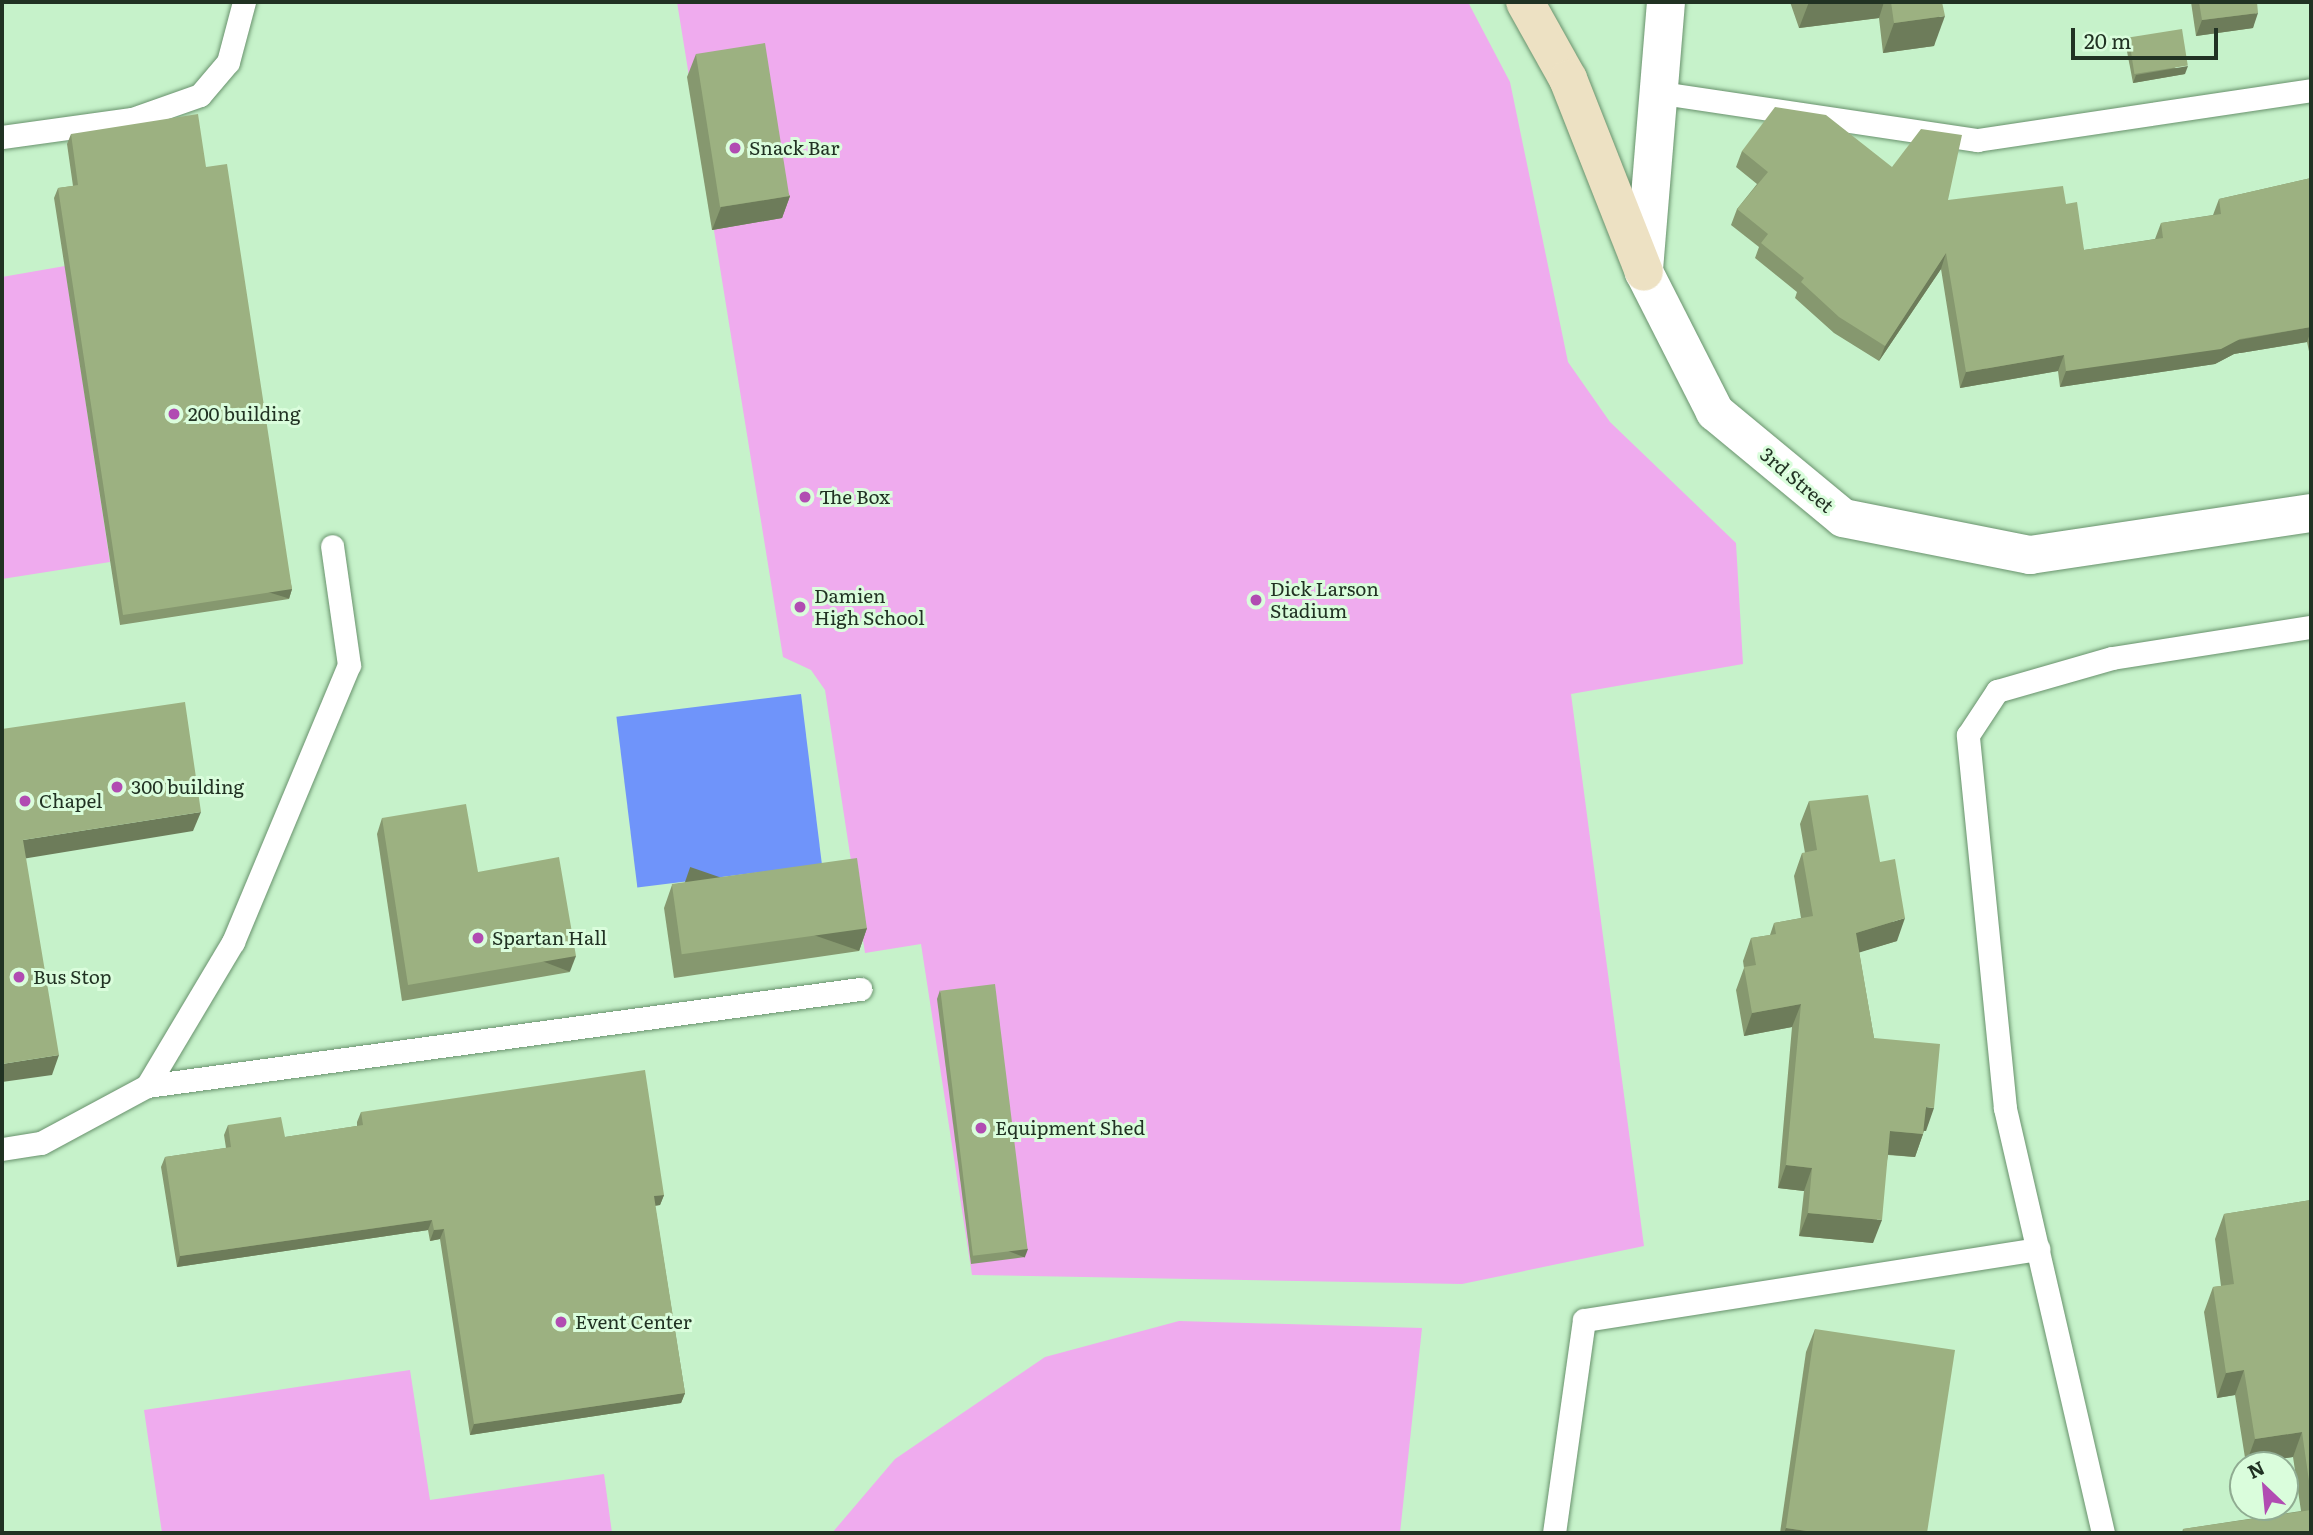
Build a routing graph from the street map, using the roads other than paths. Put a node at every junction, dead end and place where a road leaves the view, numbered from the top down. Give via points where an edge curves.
1 (244, 2) edge
2 (1525, 2) edge
3 (1666, 2) edge
4 (2311, 90) edge
5 (1655, 92) junction
6 (2, 138) edge
7 (1644, 272) junction
8 (2311, 513) edge
9 (332, 546) dead end
10 (2311, 627) edge
11 (860, 989) dead end
12 (147, 1086) junction
13 (2, 1149) edge
14 (2038, 1249) junction
15 (1555, 1533) edge
16 (2103, 1533) edge

1 - 6 lane via 228,62 200,94 132,119
2 - 7 main road via 1568,79
3 - 5 street
4 - 5 lane via 1978,140
5 - 7 street
7 - 8 street, 3rd Street via 1715,412 1843,518 2030,555
9 - 12 lane via 349,665 233,942
10 - 14 lane via 2112,657 1997,691 1968,735 1973,836 2005,1108
11 - 12 lane
12 - 13 lane via 41,1143
14 - 15 lane via 1584,1320
14 - 16 lane via 2078,1445

